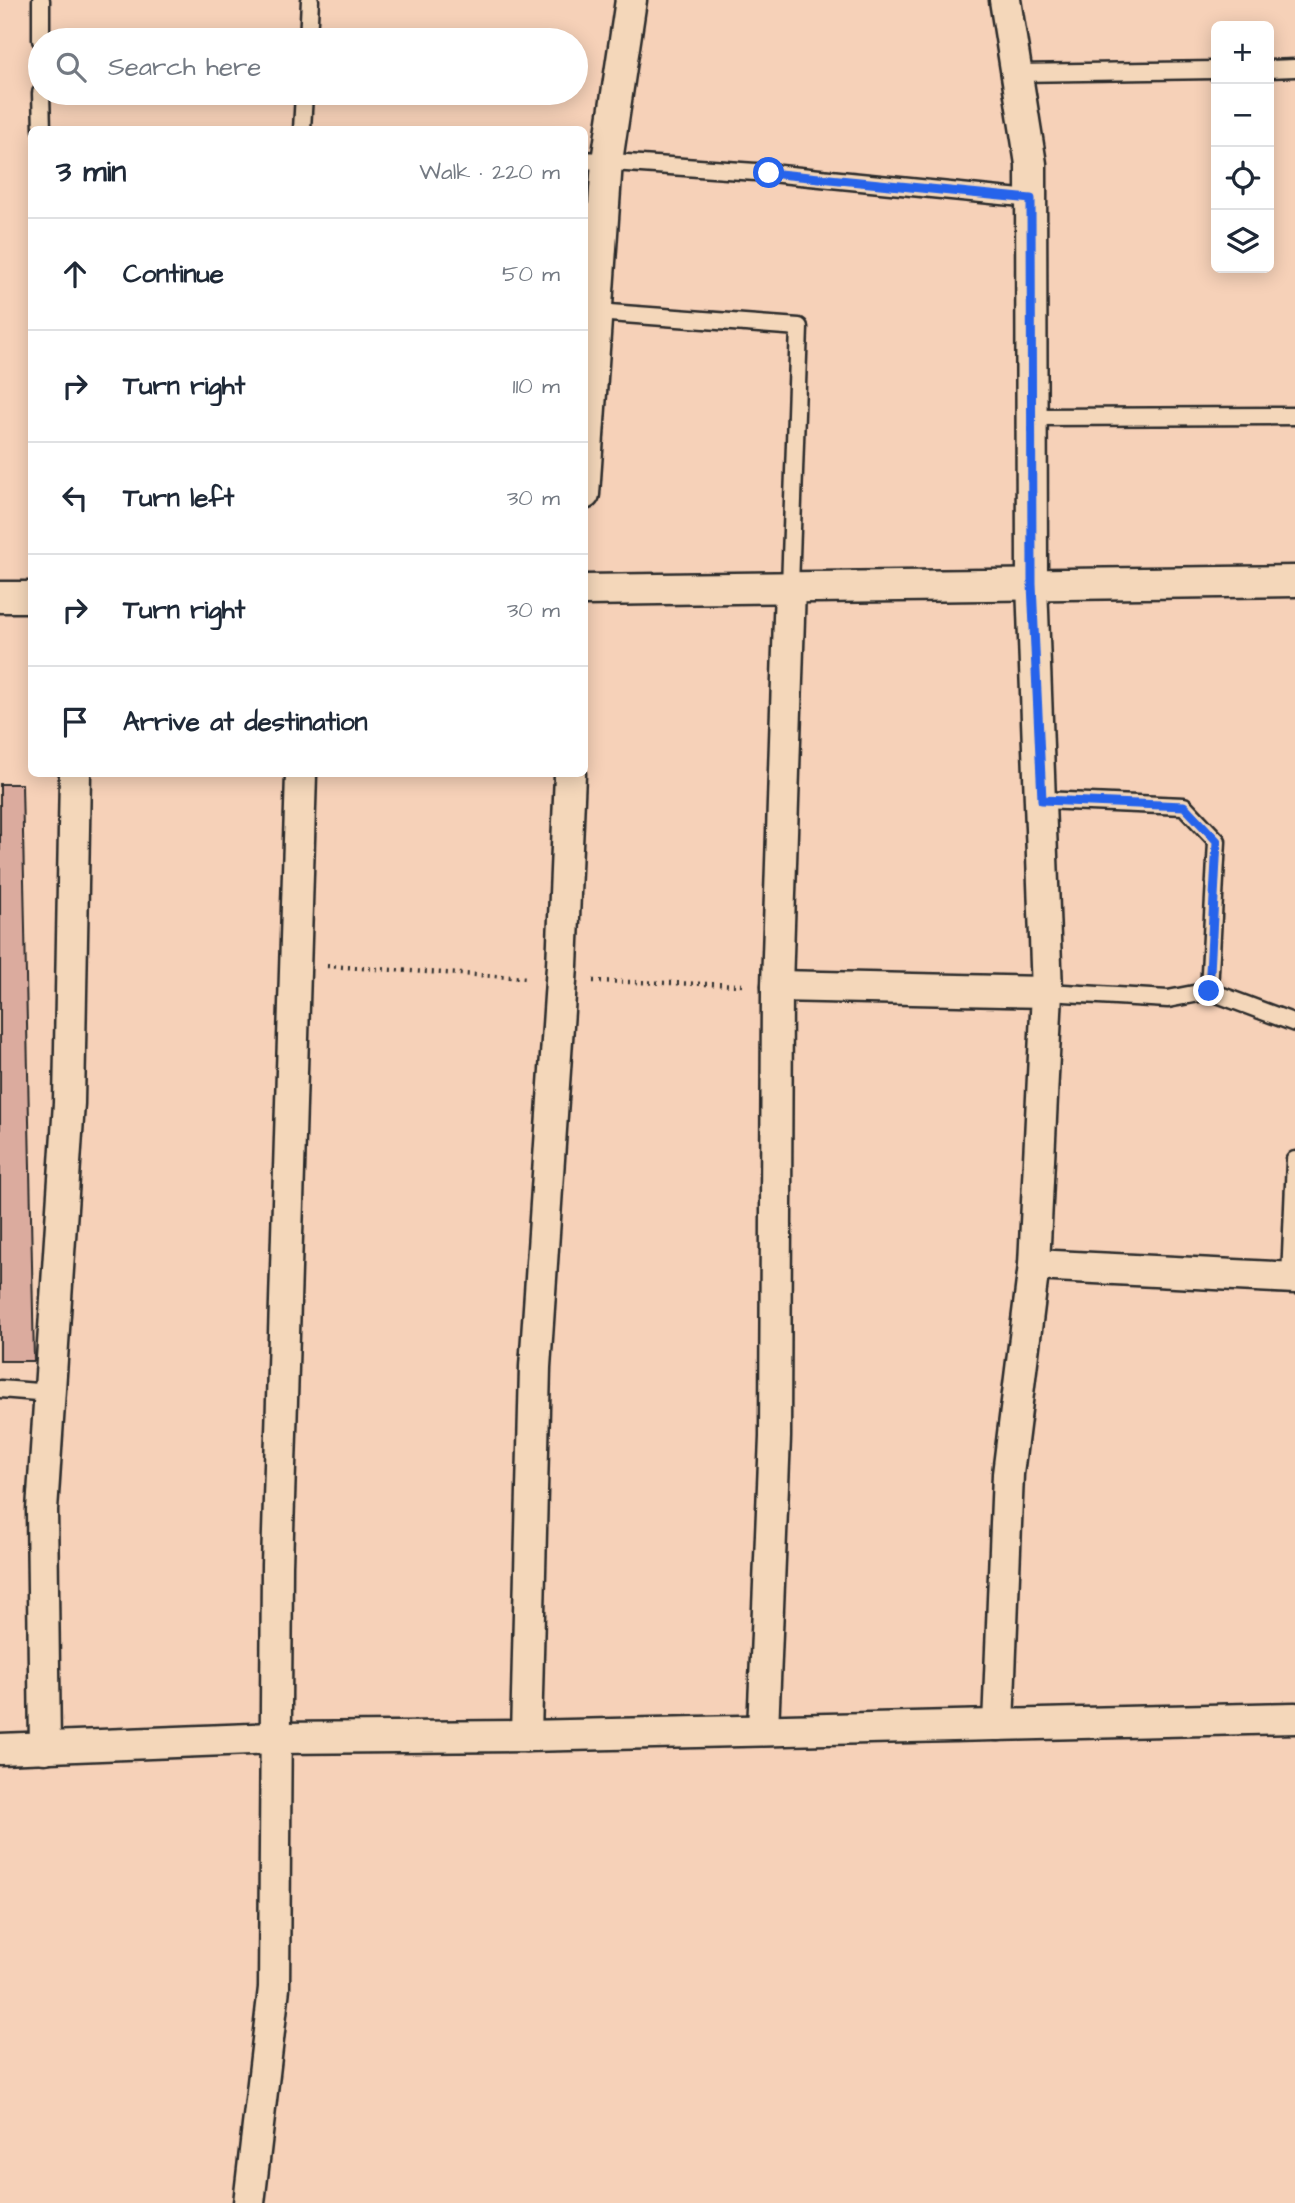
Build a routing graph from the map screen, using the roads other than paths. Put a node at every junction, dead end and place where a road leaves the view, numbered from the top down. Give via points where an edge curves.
1 (41, 0) edge
2 (310, 0) edge
3 (631, 0) edge
4 (1005, 0) edge
5 (41, 28) edge
6 (309, 28) edge
7 (1295, 68) edge
8 (1274, 69) edge
9 (1211, 70) edge
10 (1017, 73) junction
11 (41, 105) edge
12 (303, 105) edge
13 (42, 126) edge
14 (302, 126) edge
15 (596, 161) edge
16 (1031, 199) junction
17 (597, 312) junction
18 (1031, 416) junction
19 (1295, 416) edge
20 (588, 438) edge
21 (1295, 581) edge
22 (1032, 584) junction
23 (790, 587) junction
24 (588, 590) edge
25 (0, 597) edge
26 (28, 597) edge
27 (75, 777) edge
28 (301, 777) edge
29 (570, 777) edge
30 (1042, 800) junction
31 (777, 986) junction
32 (1209, 991) junction
33 (1047, 992) junction
34 (1295, 1023) edge
35 (1295, 1160) edge
36 (1034, 1265) junction
37 (1292, 1278) edge
38 (0, 1388) edge
39 (50, 1393) junction
40 (1295, 1718) edge
41 (998, 1724) junction
42 (763, 1730) junction
43 (526, 1736) junction
44 (274, 1738) junction
45 (45, 1748) junction
46 (0, 1749) edge
47 (249, 2203) edge

1 - 5 lane
2 - 6 lane
3 - 15 street
4 - 10 street
7 - 8 lane
9 - 10 lane
10 - 16 street via 1031,164
11 - 13 lane
12 - 14 lane
15 - 16 lane
15 - 17 street
16 - 18 street
17 - 20 street
17 - 23 lane via 799,327
18 - 19 lane
18 - 22 street
21 - 22 street
22 - 23 street
22 - 30 street
23 - 24 street
23 - 31 street
25 - 26 street
27 - 39 street via 69,1102
28 - 44 street
29 - 43 street via 535,1367
30 - 32 lane via 1184,806 1217,841
30 - 33 street
31 - 33 street
31 - 42 street via 775,1437
32 - 33 lane via 1168,999
32 - 34 lane
33 - 36 street
35 - 37 lane
36 - 37 street
36 - 41 street via 1008,1474
38 - 39 lane
39 - 45 street via 42,1510
40 - 41 street
41 - 42 street
42 - 43 street
43 - 44 street
44 - 45 street
44 - 47 street via 274,1988
45 - 46 street

